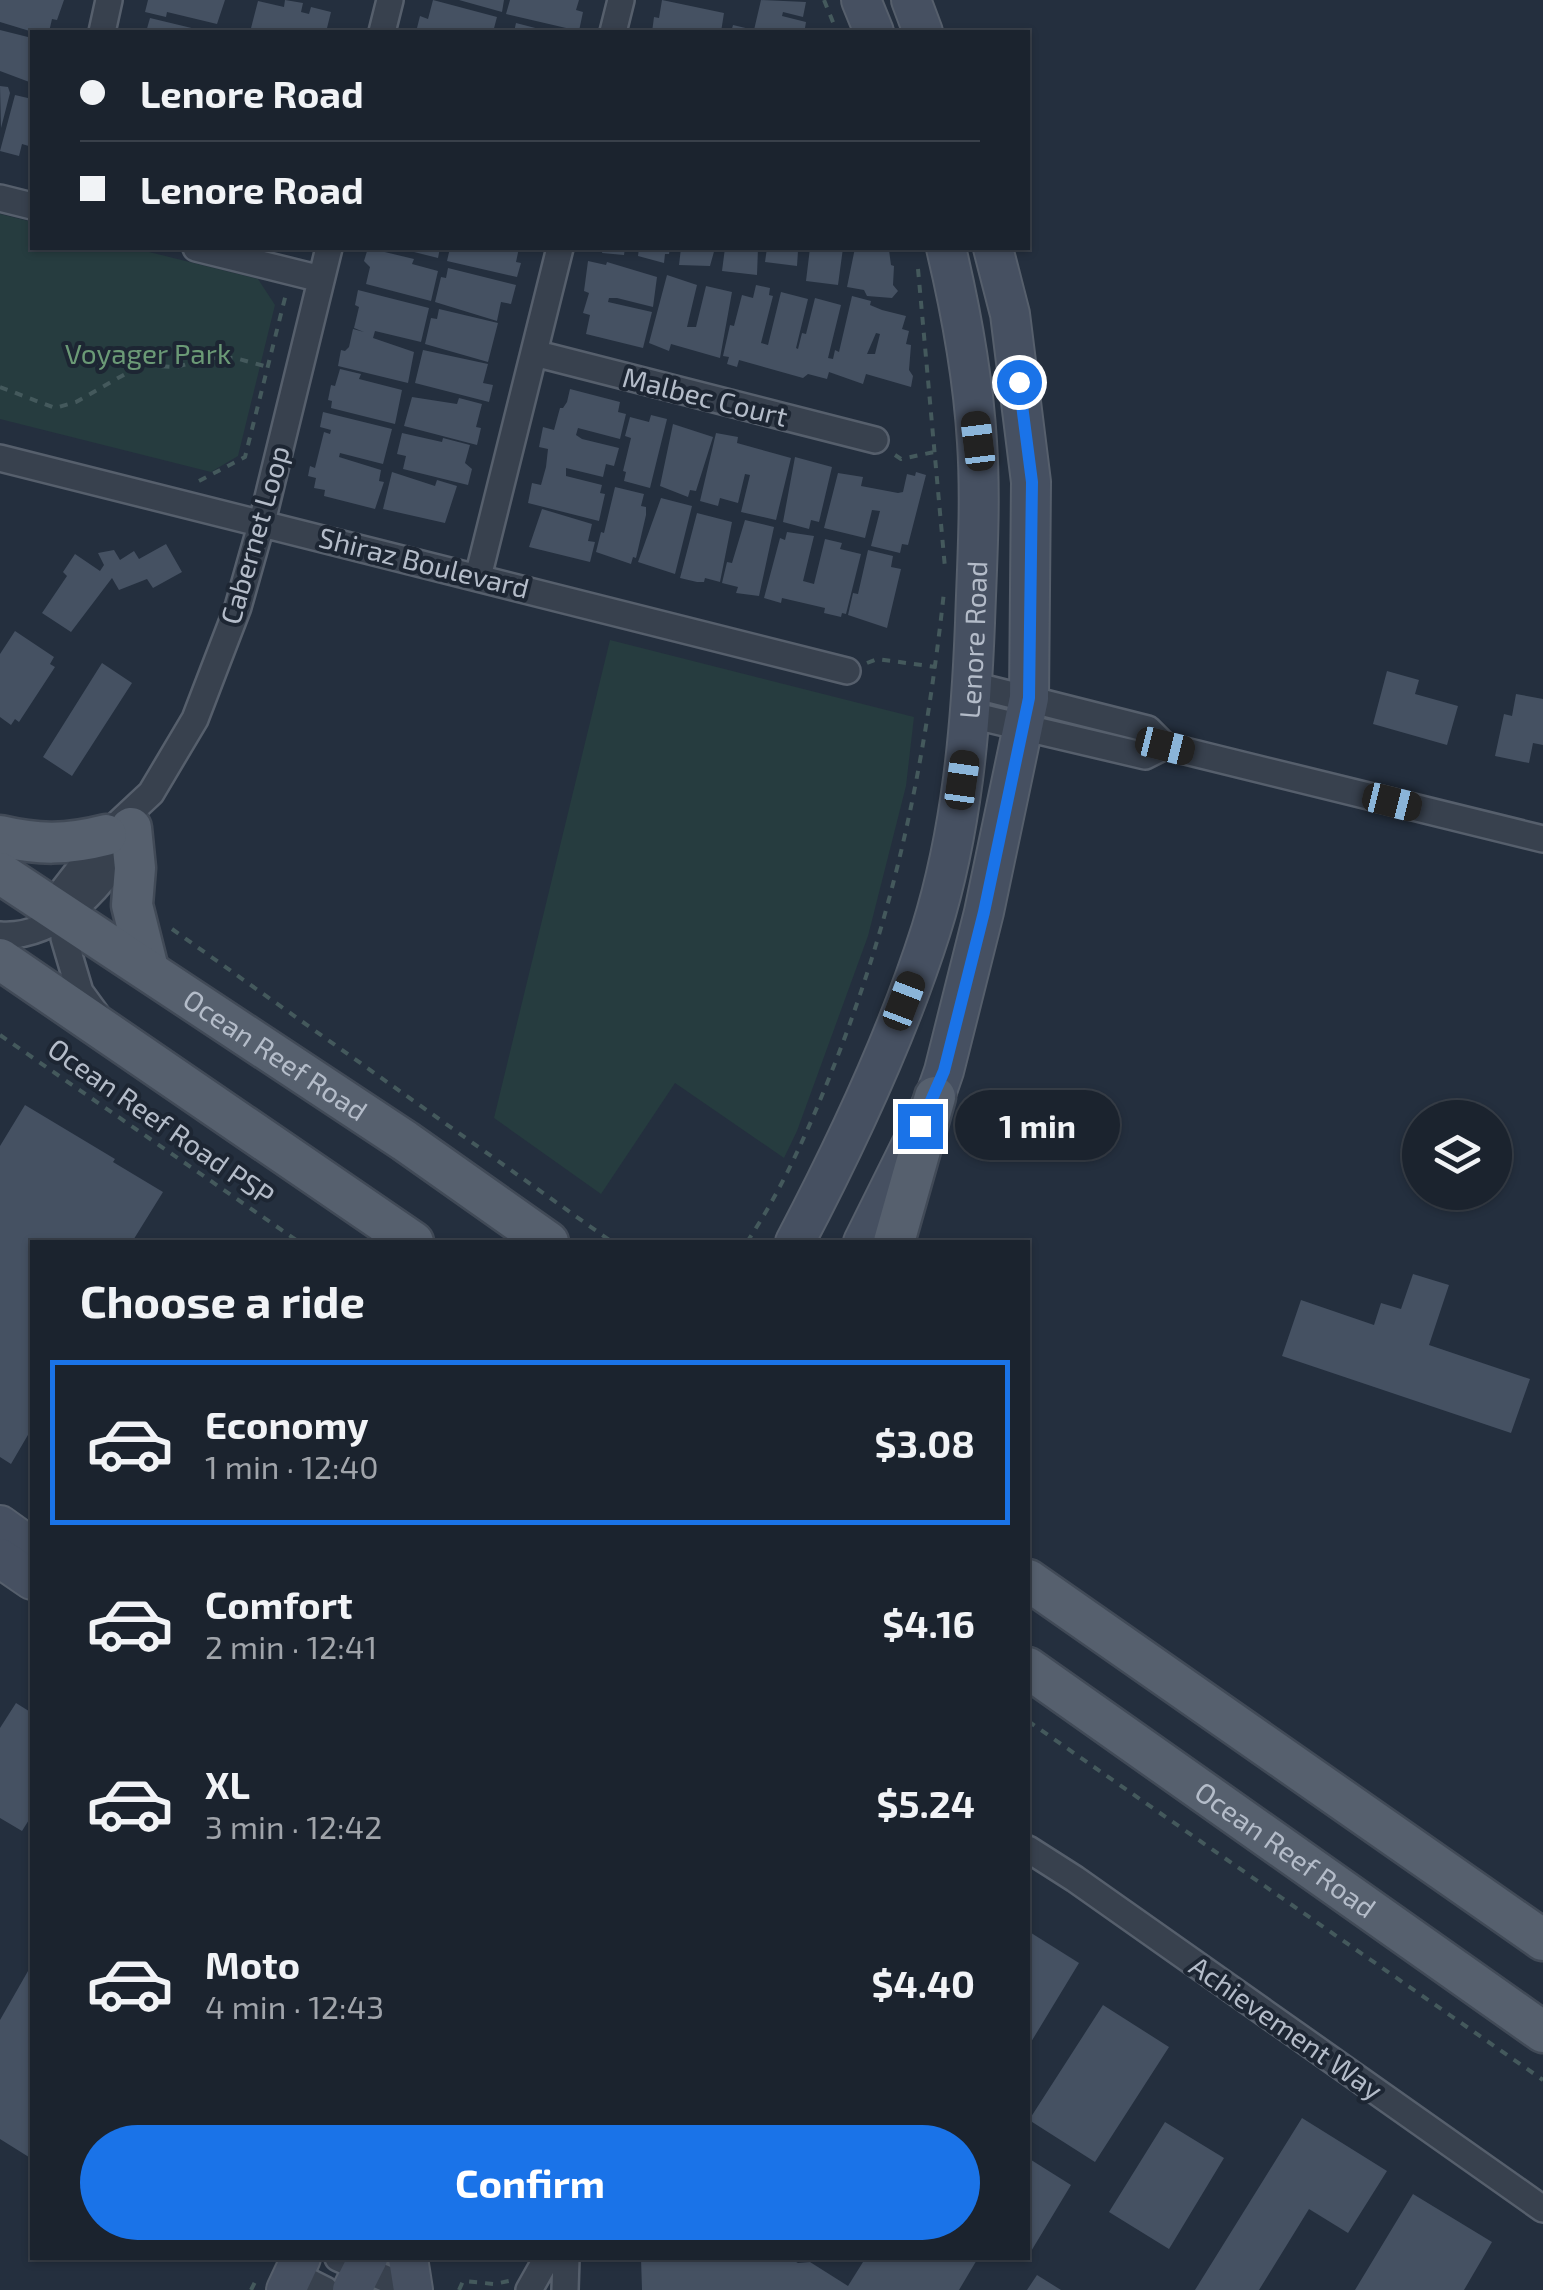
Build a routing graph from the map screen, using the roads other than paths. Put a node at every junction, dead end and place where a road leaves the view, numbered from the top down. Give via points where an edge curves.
1 (110, 0) edge
2 (390, 0) edge
3 (620, 0) edge
4 (861, 0) edge
5 (911, 0) edge
6 (102, 30) edge
7 (382, 30) edge
8 (612, 30) edge
9 (873, 30) edge
10 (923, 30) edge
11 (0, 198) edge
12 (30, 206) edge
13 (204, 250) edge
14 (328, 250) edge
15 (560, 250) edge
16 (994, 250) edge
17 (932, 254) edge
18 (321, 279) junction
19 (534, 354) junction
20 (875, 440) road end
21 (0, 458) edge
22 (262, 522) junction
23 (478, 577) junction
24 (847, 671) road end
25 (972, 700) junction
26 (1025, 712) junction
27 (126, 823) junction
28 (0, 836) edge
29 (1543, 839) edge
30 (0, 873) edge
31 (64, 913) junction
32 (0, 934) edge
33 (0, 959) edge
34 (148, 969) junction
35 (109, 1032) junction
36 (935, 1097) junction
37 (404, 1141) junction
38 (410, 1240) edge
39 (545, 1240) edge
40 (569, 1240) edge
41 (796, 1240) edge
42 (863, 1240) edge
43 (895, 1240) edge
44 (0, 1525) edge
45 (30, 1547) edge
46 (0, 1558) edge
47 (30, 1579) edge
48 (1030, 1581) edge
49 (1030, 1669) edge
50 (1030, 1701) edge
51 (1188, 1784) junction
52 (1030, 1850) edge
53 (1543, 1940) edge
54 (1543, 2032) edge
55 (1543, 2210) edge
56 (408, 2260) edge
57 (545, 2260) edge
58 (566, 2260) edge
59 (355, 2268) edge
60 (520, 2285) edge
61 (412, 2290) edge
62 (565, 2290) edge

1 - 6 street
2 - 7 street
3 - 8 street
4 - 9 street
5 - 10 street
11 - 12 street
13 - 18 street
14 - 18 street, Cabernet Loop
15 - 19 street
16 - 26 street, Lenore Road via 1010,314 1032,482
17 - 25 street, Lenore Road via 963,320 978,441
18 - 22 street, Cabernet Loop
19 - 20 street, Malbec Court
19 - 23 street
21 - 22 street, Shiraz Boulevard
22 - 23 street, Shiraz Boulevard
22 - 27 street, Cabernet Loop via 196,719
23 - 24 street, Shiraz Boulevard
25 - 26 street
25 - 41 street, Lenore Road via 958,812 931,929 890,1038
26 - 29 street via 1148,729 1165,746
26 - 36 street, Lenore Road via 984,912
27 - 28 main road via 68,844
27 - 31 street, Cabernet Loop via 125,845 85,902
27 - 34 main road via 135,868 132,905
30 - 31 main road, Ocean Reef Road
31 - 32 street, Cabernet Loop via 17,936
31 - 34 main road, Ocean Reef Road
31 - 35 street via 80,992
33 - 35 main road
34 - 37 main road, Ocean Reef Road
35 - 38 main road
36 - 42 street, Lenore Road
36 - 43 main road
37 - 39 main road, Ocean Reef Road
37 - 40 main road via 470,1174
44 - 45 street
46 - 47 street
48 - 53 main road
49 - 51 main road, Ocean Reef Road
50 - 51 main road
51 - 54 main road, Ocean Reef Road
52 - 55 street, Achievement Way
56 - 61 street
57 - 60 street
58 - 62 street
59 - 61 street

